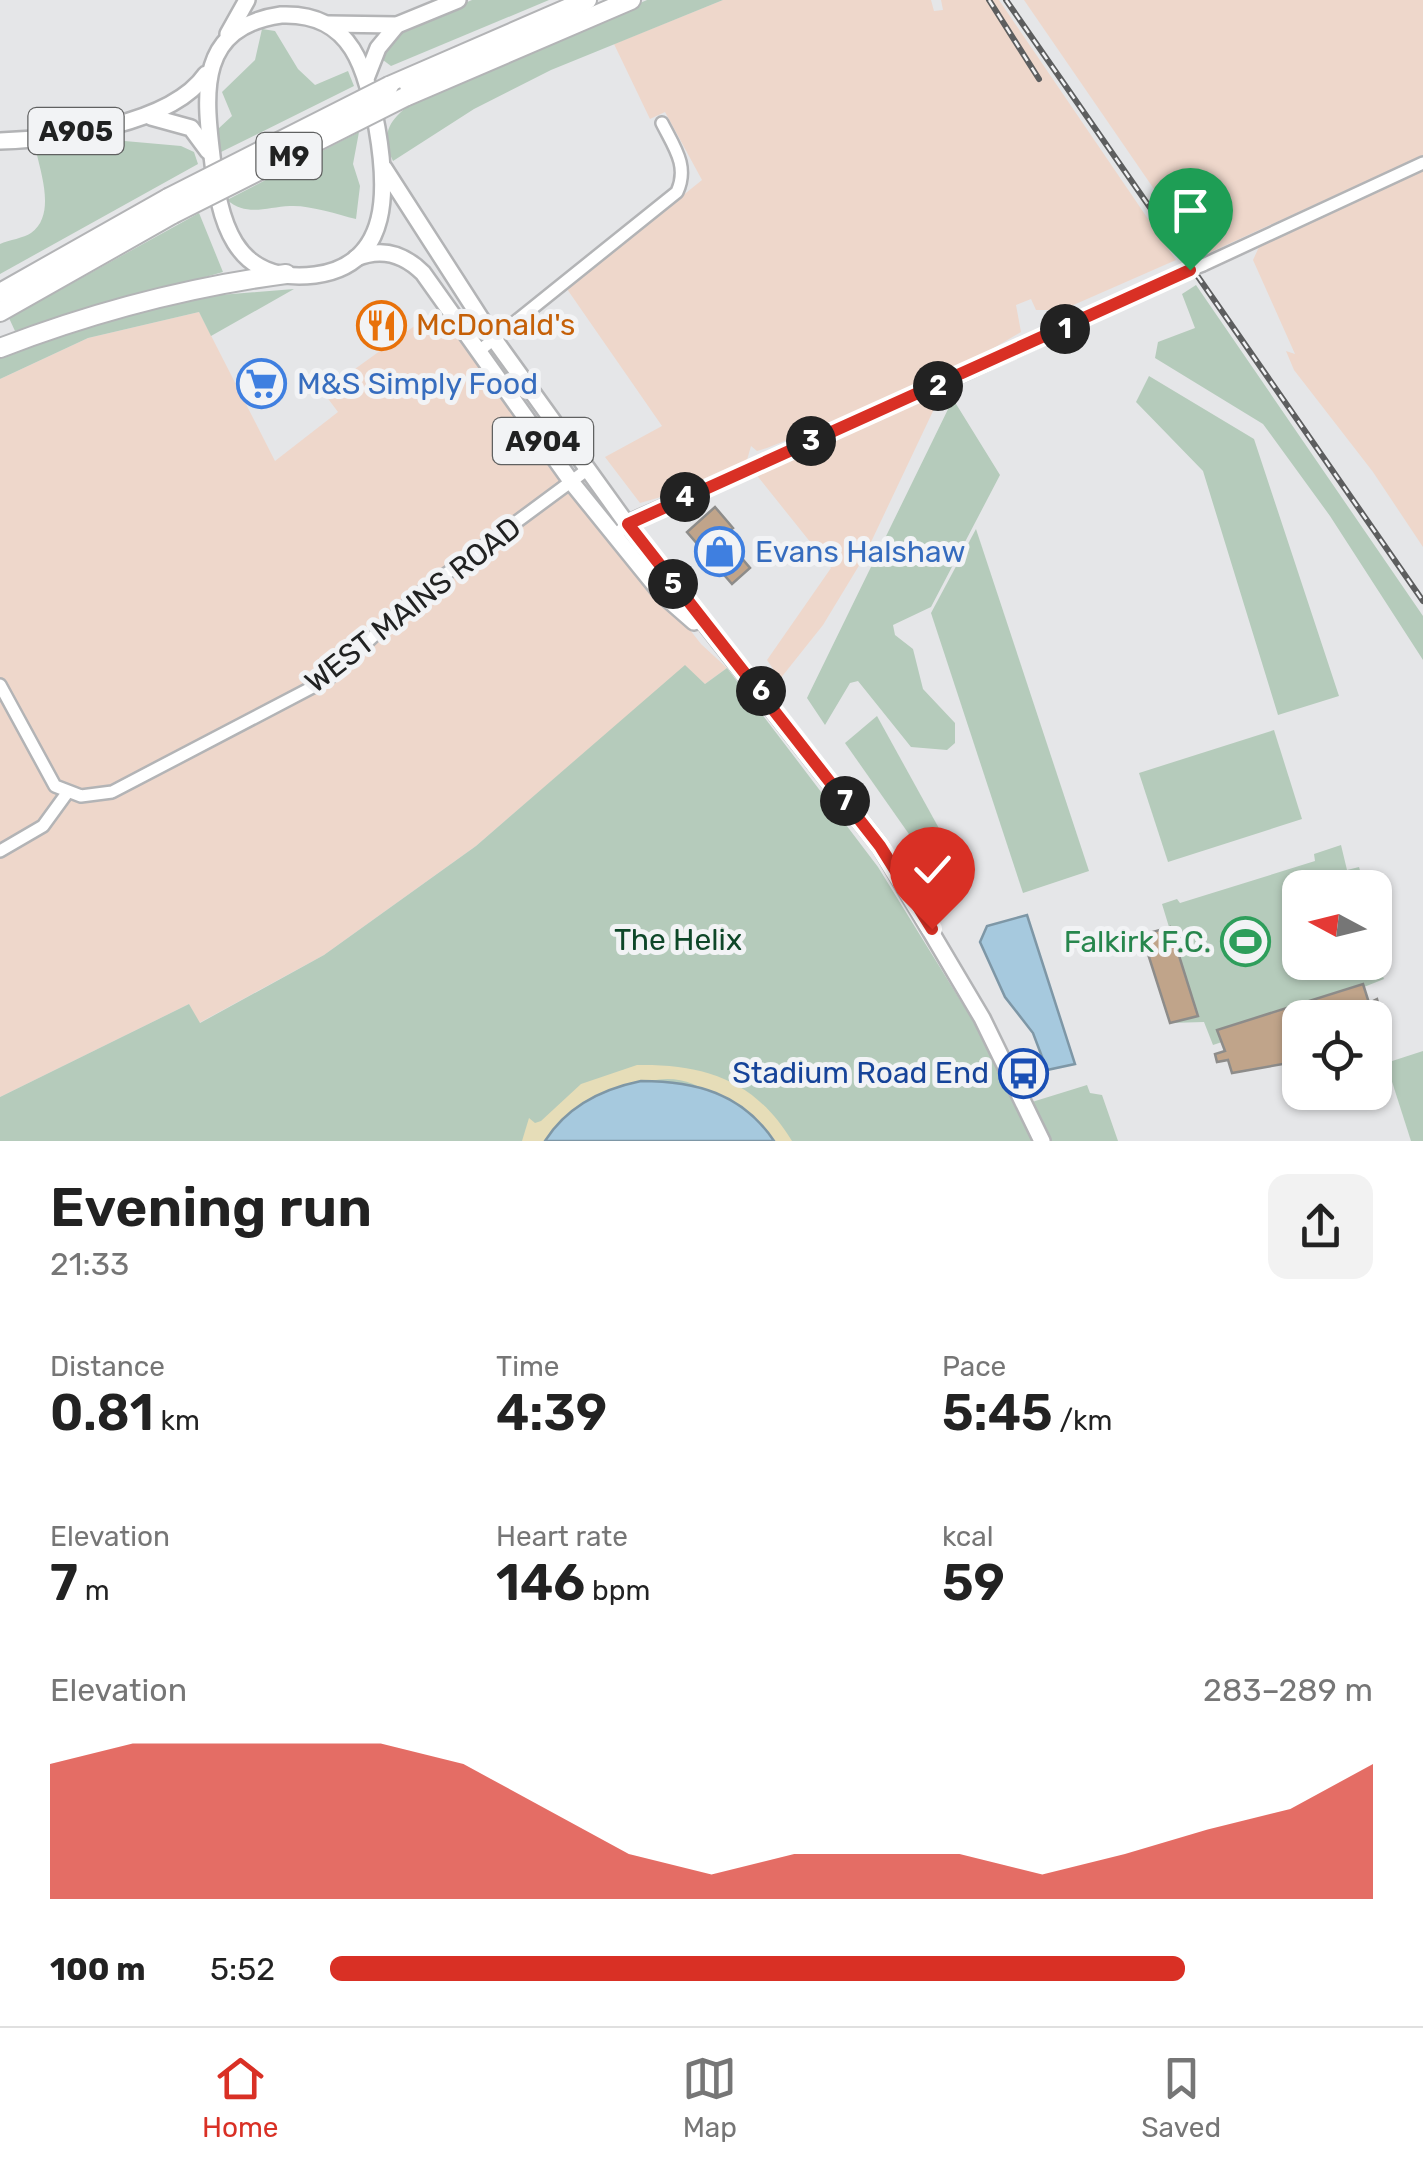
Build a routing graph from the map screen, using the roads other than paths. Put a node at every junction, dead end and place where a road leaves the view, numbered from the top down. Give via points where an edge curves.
1 (247, 0) edge
2 (304, 0) edge
3 (458, 0) edge
4 (587, 0) edge
5 (630, 0) edge
6 (324, 23) junction
7 (397, 26) junction
8 (213, 60) junction
9 (368, 76) junction
10 (397, 92) junction
11 (151, 116) junction
12 (662, 123) dead end
13 (0, 142) edge
14 (212, 157) junction
15 (1423, 163) edge
16 (384, 168) junction
17 (171, 206) junction
18 (354, 259) junction
19 (286, 274) junction
20 (0, 293) edge
21 (0, 312) edge
22 (494, 339) junction
23 (0, 348) edge
24 (480, 351) junction
25 (588, 470) junction
26 (573, 484) junction
27 (628, 524) junction
28 (615, 536) junction
29 (730, 654) junction
30 (0, 685) edge
31 (67, 793) junction
32 (0, 851) edge
33 (1042, 1141) edge

1 - 8 main road
2 - 6 main road
3 - 7 main road
4 - 10 highway, M9
5 - 10 highway, M9
6 - 7 main road
6 - 8 main road via 292,14 261,18 238,31
6 - 9 main road via 356,51
7 - 9 main road via 378,48
8 - 11 main road, A905 via 192,90
8 - 14 main road via 205,94
9 - 16 main road
10 - 17 highway, M9, bridge
11 - 13 main road, A905
11 - 14 main road, A905 via 191,128
12 - 22 street via 681,159 677,192
14 - 19 main road via 229,236 253,263
15 - 27 street, bridge
16 - 18 main road via 380,218
16 - 22 main road, A904
17 - 20 highway, M9
17 - 21 highway, M9
18 - 19 main road via 324,274
18 - 24 main road, A904 via 384,253 414,263
19 - 23 highway via 116,310
22 - 24 street
22 - 25 main road, A904
24 - 26 main road, A904
25 - 26 street, WEST MAINS ROAD
25 - 27 main road, A904
26 - 28 main road, A904
26 - 31 street, WEST MAINS ROAD via 415,597 328,679 112,792
27 - 28 street
27 - 29 main road, A904
28 - 29 main road, A904 via 662,594
29 - 33 main road, A904 via 880,846 982,1018
30 - 31 street via 46,773
31 - 32 street via 43,826

